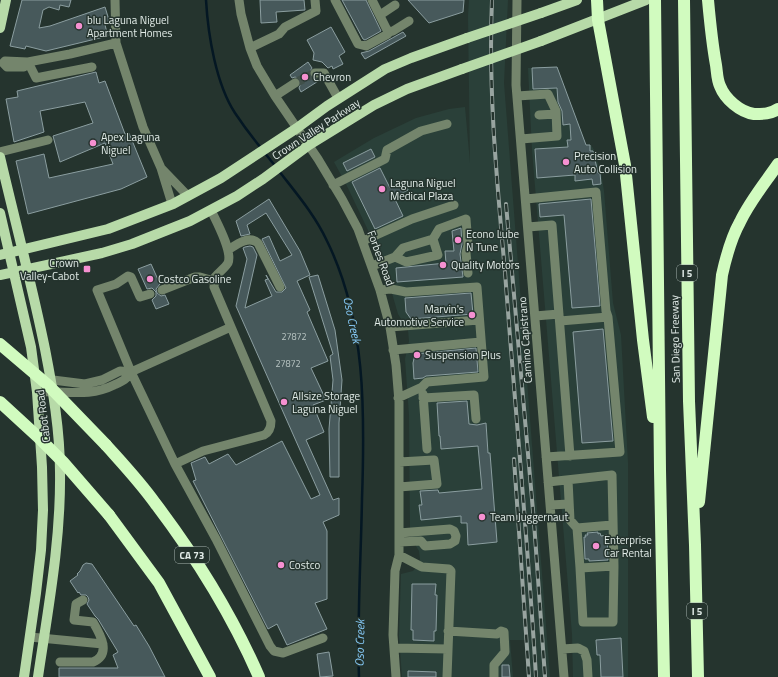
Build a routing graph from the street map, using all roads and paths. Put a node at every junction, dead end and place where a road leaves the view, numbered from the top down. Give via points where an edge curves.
1 (6, 0) edge
2 (115, 0) edge
3 (239, 0) edge
4 (315, 0) edge
5 (335, 0) edge
6 (372, 0) edge
7 (517, 0) edge
8 (577, 0) edge
9 (597, 0) edge
10 (646, 0) edge
11 (655, 0) edge
12 (684, 0) edge
13 (708, 0) edge
14 (395, 5) dead end
15 (380, 15) junction
16 (598, 20) junction
17 (409, 21) dead end
18 (0, 28) edge
19 (388, 32) junction
20 (116, 42) junction
21 (250, 48) junction
22 (28, 62) junction
23 (2, 63) edge
24 (92, 67) dead end
25 (315, 72) dead end
26 (295, 83) tunnel mouth
27 (275, 96) junction
28 (517, 96) junction
29 (338, 98) junction
30 (778, 109) edge
31 (539, 114) dead end
32 (556, 114) junction
33 (447, 124) dead end
34 (297, 128) junction
35 (521, 139) junction
36 (48, 140) dead end
37 (309, 145) junction
38 (0, 152) edge
39 (0, 157) edge
40 (778, 164) edge
41 (161, 168) junction
42 (333, 185) junction
43 (188, 196) junction
44 (526, 199) junction
45 (172, 204) junction
46 (454, 205) dead end
47 (211, 210) junction
48 (0, 213) edge
49 (528, 227) junction
50 (433, 239) junction
51 (363, 241) junction
52 (22, 250) junction
53 (228, 250) junction
54 (5, 254) edge
55 (395, 257) junction
56 (372, 266) junction
57 (27, 269) junction
58 (13, 272) junction
59 (468, 273) dead end
60 (0, 275) edge
61 (214, 281) junction
62 (280, 287) dead end
63 (162, 290) dead end
64 (380, 290) junction
65 (150, 294) dead end
66 (535, 316) junction
67 (560, 317) junction
68 (608, 317) junction
69 (479, 320) junction
70 (231, 327) junction
71 (390, 327) junction
72 (481, 342) junction
73 (0, 344) edge
74 (394, 350) junction
75 (131, 372) junction
76 (36, 379) junction
77 (51, 379) junction
78 (422, 387) junction
79 (53, 391) junction
80 (38, 392) junction
81 (398, 398) junction
82 (423, 398) junction
83 (0, 402) edge
84 (476, 419) dead end
85 (427, 449) dead end
86 (570, 456) junction
87 (546, 457) junction
88 (399, 462) junction
89 (175, 464) junction
90 (660, 470) junction
91 (568, 480) junction
92 (548, 482) junction
93 (399, 487) junction
94 (569, 504) junction
95 (550, 505) junction
96 (612, 525) junction
97 (577, 528) junction
98 (399, 538) junction
99 (695, 546) junction
100 (399, 555) junction
101 (614, 566) junction
102 (580, 568) junction
103 (83, 600) dead end
104 (448, 631) junction
105 (30, 636) junction
106 (44, 638) junction
107 (324, 638) dead end
108 (103, 644) junction
109 (394, 648) junction
110 (448, 649) junction
111 (562, 649) junction
112 (60, 662) dead end
113 (24, 677) edge
114 (38, 677) edge
115 (210, 677) edge
116 (259, 677) edge
117 (396, 677) edge
118 (447, 677) edge
119 (494, 677) edge
120 (564, 677) edge
121 (588, 677) edge
122 (664, 677) edge
123 (698, 677) edge

1 - 18 main road
2 - 20 street
3 - 21 street, Forbes Road
4 - 21 street via 316,11
5 - 19 street via 358,44 366,46
6 - 15 street
7 - 28 street, Camino Capistrano
8 - 29 main road, Crown Valley Parkway, bridge via 385,69
9 - 16 highway
10 - 16 main road, Crown Valley Parkway
11 - 90 highway, San Diego Freeway
12 - 99 highway, San Diego Freeway / I 5 via 689,394
13 - 30 highway via 719,86 733,104 749,113 762,114
14 - 15 street
15 - 19 street
16 - 37 main road, Crown Valley Parkway, bridge via 407,89 374,105
16 - 90 highway via 625,165 643,340
17 - 19 street
20 - 22 street
20 - 41 street via 143,127
21 - 27 street, Forbes Road via 257,66
22 - 23 street
22 - 24 street via 36,78
25 - 29 street via 324,73
26 - 27 street
27 - 34 street, Forbes Road
28 - 32 street via 548,94
28 - 35 street, Camino Capistrano
29 - 34 main road, Crown Valley Parkway
31 - 32 street
32 - 35 street via 557,136
33 - 42 street via 421,131 387,150 385,159
34 - 37 street, Forbes Road
34 - 43 main road, Crown Valley Parkway via 221,178
35 - 44 street, Camino Capistrano
36 - 38 street
37 - 42 street, Forbes Road
37 - 47 main road, Crown Valley Parkway via 263,179
39 - 52 main road, Cabot Road
40 - 99 highway via 739,222 722,275
41 - 43 street
41 - 45 street
42 - 51 street, Forbes Road
43 - 45 main road, Crown Valley Parkway
44 - 49 street, Camino Capistrano
44 - 68 street via 596,192
45 - 52 main road, Crown Valley Parkway via 108,229
46 - 51 street via 412,219
47 - 53 street
47 - 57 main road, Crown Valley Parkway via 132,244
48 - 54 main road, Cabot Road
49 - 66 street, Camino Capistrano
49 - 67 street via 552,225
50 - 55 street via 403,248
50 - 55 street via 438,255 406,262
50 - 59 street via 439,229 466,219
51 - 56 street, Forbes Road
52 - 54 main road, Crown Valley Parkway
52 - 57 main road, Cabot Road
53 - 61 street via 228,263 215,276
53 - 62 street via 242,242 255,240
54 - 58 main road, Cabot Road
55 - 56 street
56 - 64 street, Forbes Road
57 - 58 main road, Crown Valley Parkway
57 - 77 main road, Cabot Road
58 - 60 main road, Crown Valley Parkway
58 - 76 main road, Cabot Road
61 - 63 street via 195,277
61 - 70 street via 214,287
64 - 69 street via 406,292 477,287
64 - 71 street, Forbes Road
65 - 75 street via 140,297 129,276 116,284 97,290
66 - 67 street
66 - 87 street, Camino Capistrano
67 - 68 street
67 - 86 street
68 - 86 street via 620,452
69 - 71 street
69 - 72 street
70 - 75 street
70 - 89 street via 271,420 270,430 264,435 203,450
71 - 74 street, Forbes Road
72 - 74 street
72 - 78 street via 484,377 427,382
73 - 116 highway, CA 73, bridge via 48,385 106,445 154,501 228,613
74 - 81 street, Forbes Road
75 - 77 street via 120,371 102,380 85,384
75 - 79 street via 126,379 99,391
75 - 89 street
76 - 77 street
76 - 80 main road, Cabot Road
77 - 79 main road, Cabot Road
78 - 81 street
78 - 82 street
79 - 80 street
79 - 106 main road, Cabot Road via 60,471 60,508
80 - 105 main road, Cabot Road via 43,510 41,550
81 - 88 street, Forbes Road
82 - 84 street via 474,395
82 - 85 street
83 - 115 highway, bridge via 38,436 109,515 159,583
86 - 87 street
87 - 92 street, Camino Capistrano
88 - 93 street, Forbes Road
88 - 93 street via 434,460 437,484
89 - 107 street via 274,651 283,654
90 - 122 highway, San Diego Freeway
91 - 92 street
91 - 94 street
91 - 96 street via 612,475
92 - 95 street, Camino Capistrano
93 - 98 street, Forbes Road
94 - 95 street
94 - 97 street via 570,520
95 - 111 street, Camino Capistrano
96 - 97 street
96 - 101 street
97 - 102 street
98 - 98 street via 421,541 425,546 450,544 455,541 456,536 450,529
98 - 100 street, Forbes Road
99 - 123 highway, San Diego Freeway / I 5
100 - 104 street via 422,567 451,570
100 - 109 street, Forbes Road via 395,571
101 - 102 street
101 - 102 street via 613,622 582,622
103 - 108 street via 76,604 74,620 93,622
104 - 110 street
104 - 119 street via 497,634 504,632 505,652 494,666
105 - 106 street
105 - 113 main road, Cabot Road
106 - 108 street
106 - 114 main road, Cabot Road
108 - 112 street via 98,660
109 - 110 street
109 - 117 street, Forbes Road
110 - 118 street
111 - 120 street, Camino Capistrano
111 - 121 street via 578,648 584,651

